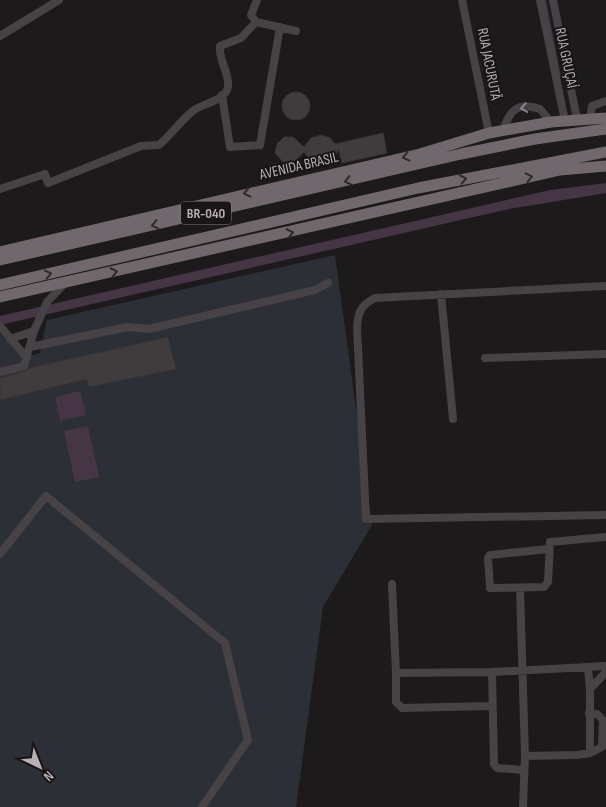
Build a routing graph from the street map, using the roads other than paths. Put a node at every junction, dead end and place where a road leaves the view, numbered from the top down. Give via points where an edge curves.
1 (59, 0) edge
2 (257, 0) edge
3 (462, 0) edge
4 (540, 0) edge
5 (553, 0) edge
6 (256, 22) junction
7 (280, 27) junction
8 (296, 31) dead end
9 (0, 36) edge
10 (222, 96) junction
11 (606, 101) edge
12 (606, 118) edge
13 (590, 119) junction
14 (571, 120) junction
15 (551, 122) junction
16 (606, 129) edge
17 (504, 130) junction
18 (489, 133) junction
19 (606, 152) edge
20 (412, 166) junction
21 (606, 166) edge
22 (0, 189) edge
23 (430, 199) junction
24 (297, 218) junction
25 (0, 252) edge
26 (0, 260) edge
27 (66, 282) junction
28 (328, 283) dead end
29 (0, 285) edge
30 (606, 286) edge
31 (441, 294) junction
32 (0, 297) edge
33 (2, 329) edge
34 (34, 332) junction
35 (10, 338) junction
36 (30, 348) junction
37 (606, 354) edge
38 (27, 358) junction
39 (485, 358) dead end
40 (0, 372) edge
41 (453, 419) dead end
42 (606, 515) edge
43 (606, 537) edge
44 (548, 549) junction
45 (0, 554) edge
46 (392, 584) dead end
47 (520, 588) junction
48 (606, 666) edge
49 (588, 668) junction
50 (521, 671) junction
51 (492, 672) junction
52 (606, 672) edge
53 (396, 673) junction
54 (590, 689) junction
55 (492, 706) junction
56 (589, 713) junction
57 (590, 753) junction
58 (524, 756) junction
59 (524, 770) junction
60 (202, 807) edge
61 (523, 807) edge

1 - 9 street
2 - 6 street via 251,15
3 - 18 street, RUA JACURUTÃ
4 - 14 street, RUA GRUÇAÍ
5 - 14 street, RUA GRUÇAÍ
6 - 7 street
6 - 10 street via 241,38 220,46 228,81
7 - 8 street
7 - 10 street via 260,145 230,147
10 - 22 street via 194,110 159,146 141,146 48,183 45,174
11 - 13 street via 592,106
12 - 13 highway, AVENIDA BRASIL
13 - 14 highway, AVENIDA BRASIL
13 - 20 highway via 438,156
14 - 15 highway, AVENIDA BRASIL
15 - 17 highway, AVENIDA BRASIL
15 -> 17 street via 540,108 526,106 509,114
16 - 20 highway, AVENIDA BRASIL / BR-040 via 535,139
17 - 18 highway, AVENIDA BRASIL
18 -> 25 highway, AVENIDA BRASIL via 420,154
24 -> 19 highway, BR-040 via 477,176
20 -> 26 highway, AVENIDA BRASIL / BR-040
23 -> 21 highway via 560,170
23 - 24 highway
27 -> 23 highway
29 -> 24 highway, BR-040
27 - 32 highway
27 - 34 street via 47,302
28 - 36 street via 315,290 149,329 128,327
30 - 31 street
31 - 41 street
31 - 42 street via 376,298 358,312 366,518
33 - 35 street
34 - 35 street
34 - 36 street
35 - 38 street
36 - 38 street
37 - 39 street
38 - 40 street via 24,366
43 - 44 street via 552,541
44 - 47 street via 547,585
44 - 47 street via 490,554 490,588
45 - 60 street via 46,496 225,643 248,740
46 - 53 street
47 - 50 street
48 - 49 street
49 - 50 street
49 - 54 street
50 - 51 street
50 - 58 street
51 - 53 street
51 - 55 street
52 - 54 street
53 - 55 street via 396,702 402,708
54 - 56 street
55 - 59 street via 494,764 502,770
56 - 57 street
56 - 57 street via 597,714 603,720 602,747
57 - 58 street
58 - 59 street
59 - 61 street

